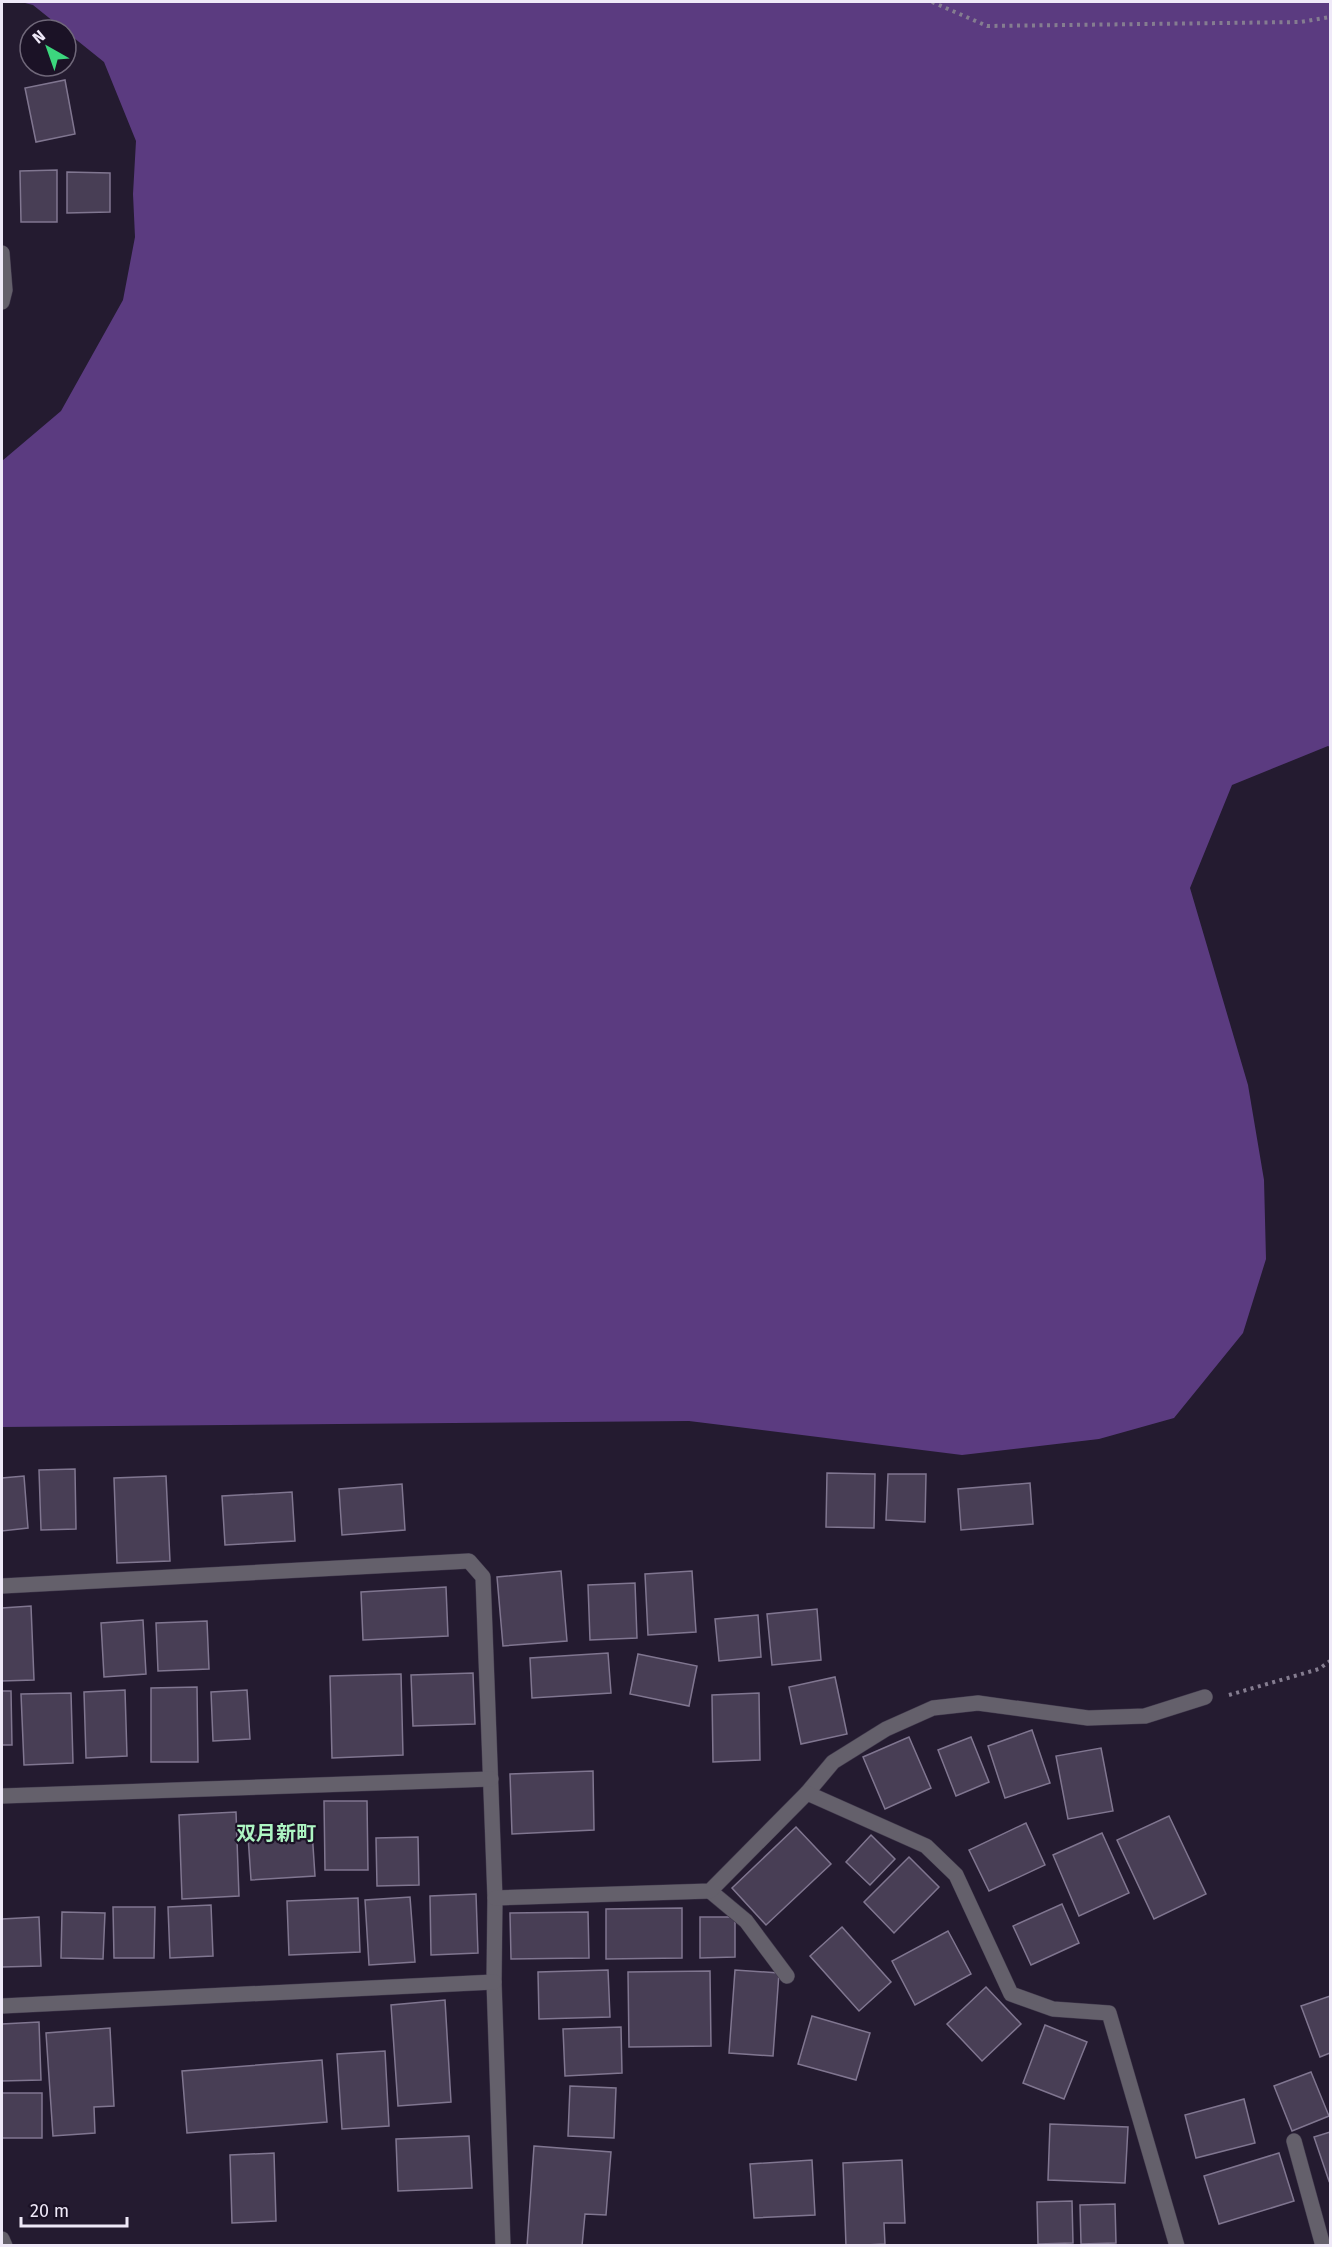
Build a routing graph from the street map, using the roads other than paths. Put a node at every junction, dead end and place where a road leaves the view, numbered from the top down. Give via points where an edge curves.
1 (2, 253) edge
2 (2, 302) edge
3 (2, 1586) edge
4 (1205, 1697) road end
5 (491, 1779) junction
6 (807, 1793) junction
7 (2, 1796) edge
8 (710, 1891) junction
9 (495, 1898) junction
10 (787, 1976) dead end
11 (494, 1982) junction
12 (2, 2006) edge
13 (1294, 2141) dead end
14 (2, 2239) edge
15 (4, 2246) edge
16 (503, 2246) edge
17 (1177, 2246) edge
18 (1323, 2246) edge

1 - 2 lane
3 - 5 lane via 469,1561 483,1577
4 - 6 lane via 1145,1716 1088,1718 978,1702 933,1708 833,1762
5 - 7 lane
5 - 9 lane
6 - 8 lane
6 - 17 lane via 926,1846 956,1875 1011,1994 1053,2009 1109,2013
8 - 9 lane
8 - 10 lane via 746,1921
9 - 11 lane
11 - 12 lane
11 - 16 lane
13 - 18 lane
14 - 15 lane

